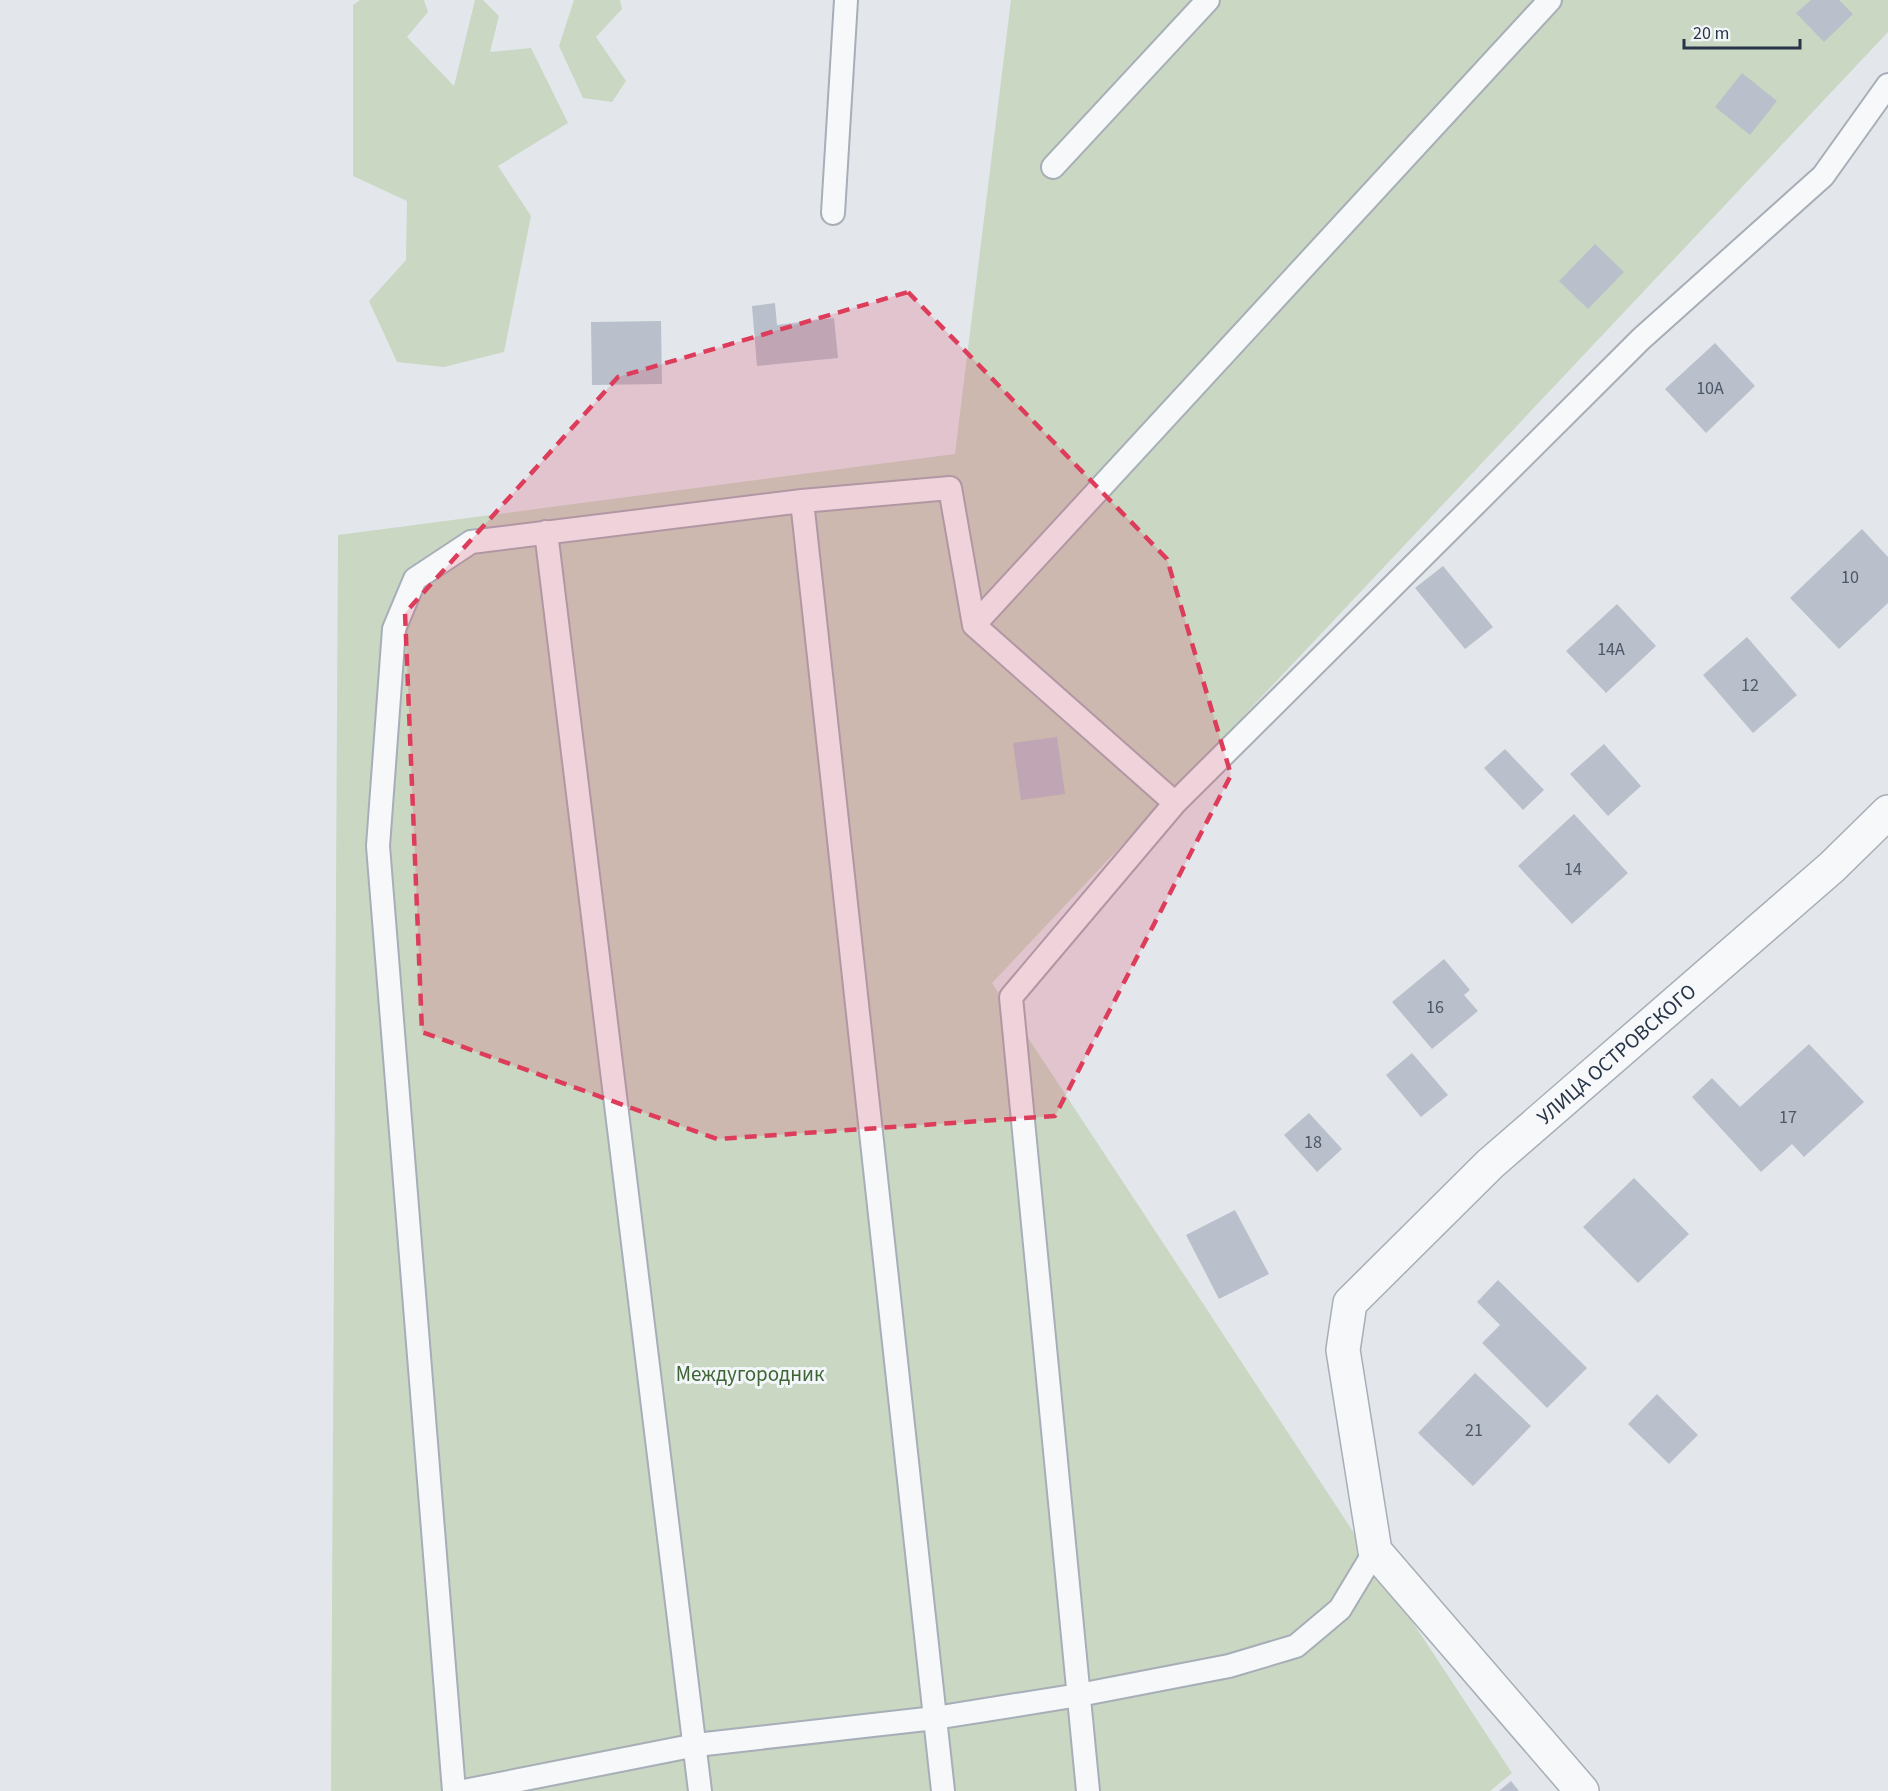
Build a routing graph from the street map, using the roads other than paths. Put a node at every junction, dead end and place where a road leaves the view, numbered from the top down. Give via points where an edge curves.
1 (846, 0) edge
2 (1208, 0) edge
3 (1550, 0) edge
4 (1888, 86) edge
5 (1053, 167) dead end
6 (833, 213) dead end
7 (802, 501) junction
8 (546, 532) junction
9 (974, 625) junction
10 (1175, 803) junction
11 (1888, 812) edge
12 (1375, 1551) junction
13 (1079, 1695) junction
14 (935, 1718) junction
15 (696, 1745) junction
16 (454, 1791) edge
17 (464, 1791) edge
18 (700, 1791) edge
19 (943, 1791) edge
20 (1088, 1791) edge
21 (1582, 1791) edge

1 - 6 lane
2 - 5 lane
3 - 9 lane
4 - 10 lane via 1822,176 1641,339
7 - 8 lane
7 - 9 lane via 951,488
7 - 14 lane
8 - 15 lane
8 - 16 lane via 471,542 416,579 393,640 378,846
9 - 10 lane
10 - 13 lane via 1011,997
11 - 12 street, УЛИЦА ОСТРОВСКОГО via 1832,867 1490,1164 1350,1303 1342,1350
12 - 13 lane via 1340,1609 1296,1646 1229,1666
12 - 21 street
13 - 14 lane
13 - 20 lane
14 - 15 lane
14 - 19 lane
15 - 17 lane
15 - 18 lane

